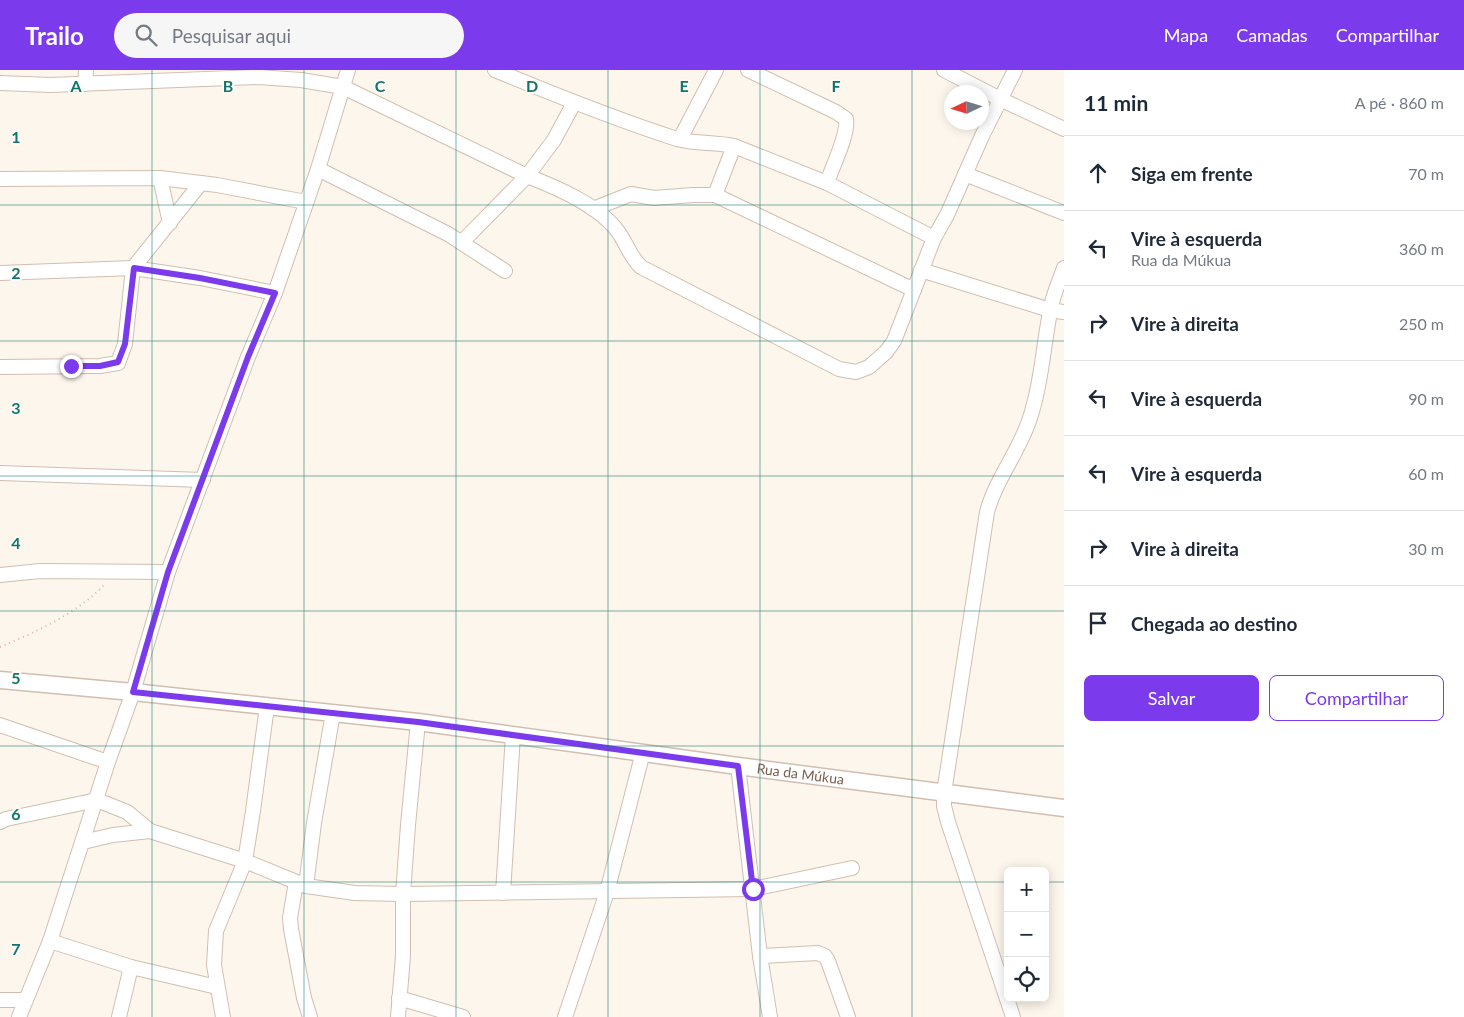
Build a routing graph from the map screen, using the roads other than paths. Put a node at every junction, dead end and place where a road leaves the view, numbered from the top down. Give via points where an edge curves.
1 (348, 70) edge
2 (495, 70) edge
3 (716, 70) edge
4 (748, 70) edge
5 (944, 70) edge
6 (1014, 70) edge
7 (194, 75) edge
8 (86, 77) edge
9 (0, 83) edge
10 (343, 87) junction
11 (1000, 99) junction
12 (574, 103) junction
13 (1064, 129) edge
14 (680, 139) junction
15 (734, 146) junction
16 (318, 169) junction
17 (965, 174) junction
18 (527, 176) junction
19 (160, 178) junction
20 (0, 179) edge
21 (201, 183) junction
22 (827, 183) junction
23 (714, 195) junction
24 (306, 202) junction
25 (592, 209) junction
26 (1064, 213) edge
27 (170, 223) junction
28 (934, 238) junction
29 (462, 242) junction
30 (134, 268) junction
31 (1064, 268) edge
32 (505, 270) dead end
33 (921, 270) junction
34 (0, 273) edge
35 (914, 290) junction
36 (275, 293) junction
37 (1050, 310) junction
38 (1064, 312) edge
39 (0, 367) edge
40 (0, 473) edge
41 (203, 480) junction
42 (168, 572) junction
43 (0, 575) edge
44 (0, 680) edge
45 (133, 692) junction
46 (267, 706) junction
47 (333, 713) junction
48 (418, 722) junction
49 (0, 725) edge
50 (513, 735) junction
51 (643, 752) junction
52 (108, 762) junction
53 (738, 766) junction
54 (944, 794) junction
55 (97, 800) junction
56 (1064, 808) edge
57 (0, 822) edge
58 (150, 831) junction
59 (83, 842) junction
60 (245, 861) junction
61 (852, 868) dead end
62 (301, 884) junction
63 (753, 889) junction
64 (607, 892) junction
65 (503, 893) junction
66 (403, 894) junction
67 (50, 940) junction
68 (760, 956) junction
69 (131, 967) junction
70 (217, 987) junction
71 (399, 998) junction
72 (0, 1000) edge
73 (25, 1000) junction
74 (19, 1017) edge
75 (119, 1017) edge
76 (223, 1017) edge
77 (310, 1017) edge
78 (398, 1017) edge
79 (463, 1017) edge
80 (565, 1017) edge
81 (770, 1017) edge
82 (848, 1017) edge
83 (1013, 1017) edge

1 - 10 street
2 - 12 street
3 - 14 street
4 - 22 street via 846,119 842,144
5 - 11 street
6 - 11 street
7 - 8 street
7 - 10 street via 301,80
8 - 9 street via 50,85
10 - 16 street
10 - 18 street
11 - 13 street
11 - 17 street
12 - 14 street
12 - 18 street via 554,140
14 - 15 street
15 - 22 street
15 - 23 street
16 - 24 street
16 - 29 street
17 - 26 street
17 - 28 street
18 - 25 street via 549,184
18 - 29 street
19 - 20 street
19 - 21 street
19 - 27 street
21 - 24 street
21 - 27 street
22 - 28 street
23 - 25 street via 654,198 631,194
23 - 35 street
24 - 36 street
25 - 35 street via 615,228 641,267 845,371 863,370 886,352 894,341
27 - 30 street
28 - 33 street
29 - 32 street
30 - 34 street
30 - 36 street
30 - 39 street via 125,344 118,362 100,366
31 - 37 street
33 - 35 street
33 - 37 street
36 - 41 street
37 - 38 street
37 - 54 street via 1038,392 1018,446 991,495 987,512
40 - 41 street
41 - 42 street
42 - 43 street via 40,571
42 - 45 street
44 - 45 street, Rua da Múkua
45 - 46 street, Rua da Múkua
45 - 52 street
46 - 47 street, Rua da Múkua
46 - 60 street
47 - 48 street, Rua da Múkua
47 - 62 street
48 - 50 street, Rua da Múkua
48 - 66 street
49 - 52 street
50 - 51 street, Rua da Múkua
50 - 65 street
51 - 53 street, Rua da Múkua
51 - 64 street
52 - 55 street
53 - 54 street, Rua da Múkua
53 - 63 street
54 - 56 street, Rua da Múkua
54 - 83 street via 950,830
55 - 57 street
55 - 58 street via 127,812
55 - 59 street
58 - 59 street
58 - 60 street
59 - 67 street
60 - 62 street
60 - 70 street via 216,932 214,965
61 - 63 street
62 - 66 street via 355,893
62 - 77 street via 290,918
63 - 64 street
63 - 68 street
64 - 65 street
64 - 80 street
65 - 66 street
66 - 71 street
67 - 69 street
67 - 73 street
68 - 81 street
68 - 82 street via 818,953 825,956
69 - 70 street
69 - 75 street
70 - 76 street
71 - 78 street
71 - 79 street
72 - 73 street
73 - 74 street

